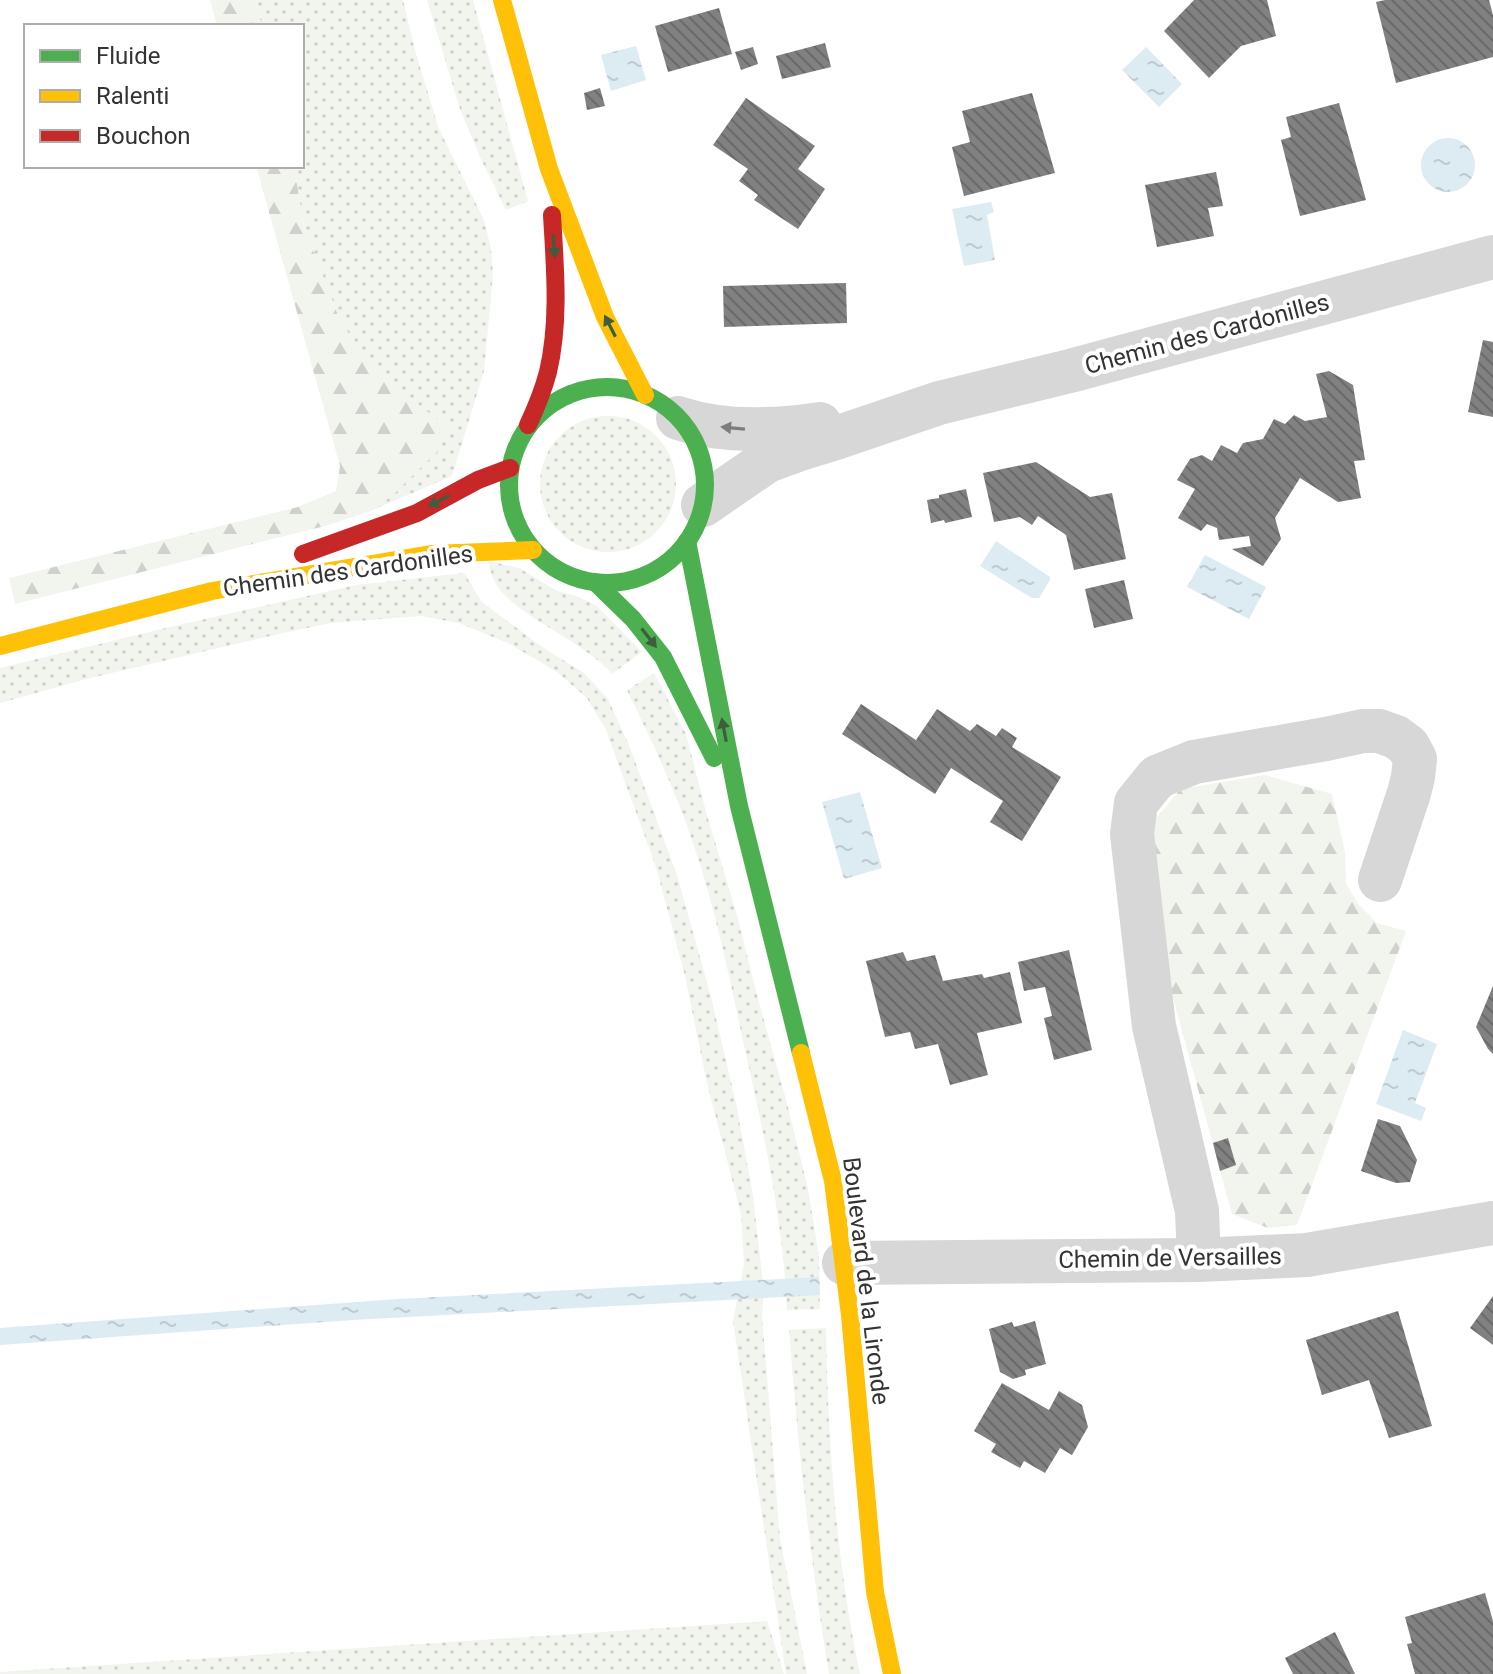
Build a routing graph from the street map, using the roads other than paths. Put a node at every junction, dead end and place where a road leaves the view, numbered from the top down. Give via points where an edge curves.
1 (502, 0) edge
2 (549, 169) junction
3 (1493, 257) edge
4 (661, 407) junction
5 (921, 410) junction
6 (527, 427) junction
7 (510, 468) junction
8 (695, 523) junction
9 (533, 550) junction
10 (595, 582) junction
11 (212, 591) junction
12 (0, 646) edge
13 (739, 806) junction
14 (1380, 880) dead end
15 (1493, 1223) edge
16 (1199, 1260) junction
17 (844, 1263) junction
18 (892, 1674) edge

1 - 2 street
4 -> 2 street via 605,317
2 -> 6 street via 553,352 539,405
3 - 5 street, Chemin des Cardonilles
5 -> 4 street, Chemin des Cardonilles via 763,431 694,424
4 - 6 street via 624,389 602,387 560,399
4 - 8 street via 698,449 705,486
5 - 8 street, Chemin des Cardonilles via 767,461
6 - 7 street
7 - 9 street via 512,511
7 -> 11 street, Chemin des Cardonilles via 417,513
8 - 10 street via 673,558 656,570 637,579
13 -> 8 street, Boulevard de la Lironde
9 - 10 street via 561,572
9 - 11 street, Chemin des Cardonilles via 431,554
10 -> 13 street, Boulevard de la Lironde via 663,657
11 - 12 street, Chemin des Cardonilles
13 - 17 street, Boulevard de la Lironde via 833,1181
14 - 16 street via 1415,759 1408,746 1379,731 1194,762 1157,777 1136,803 1132,834 1154,1026 1197,1211
15 - 16 street, Chemin de Versailles via 1307,1255
16 - 17 street, Chemin de Versailles
17 - 18 street, Boulevard de la Lironde via 875,1592

